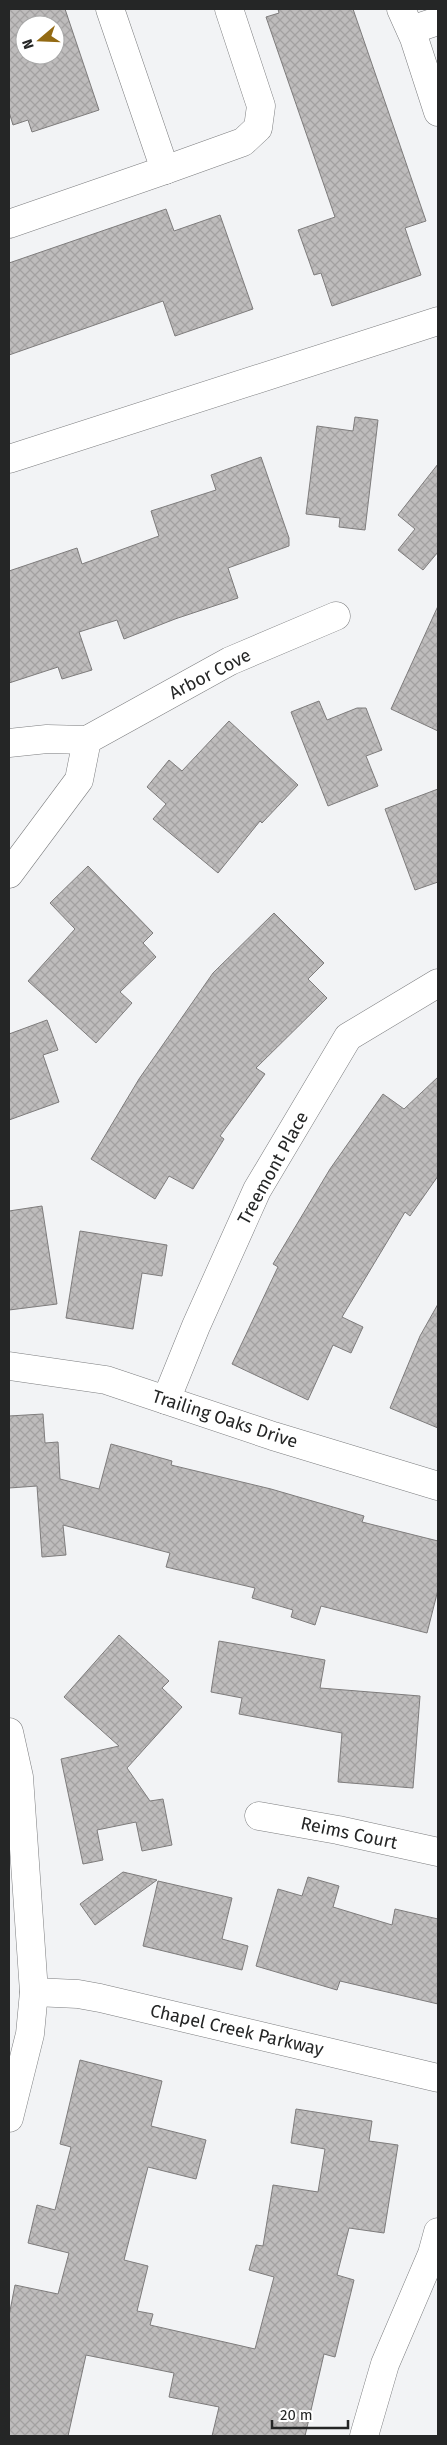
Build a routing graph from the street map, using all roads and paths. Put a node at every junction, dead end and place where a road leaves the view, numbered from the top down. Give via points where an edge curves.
1 (110, 9) edge
2 (229, 9) edge
3 (406, 19) edge
4 (438, 21) edge
5 (438, 112) edge
6 (166, 170) junction
7 (9, 224) edge
8 (438, 321) edge
9 (9, 459) edge
10 (336, 616) dead end
11 (87, 740) junction
12 (9, 743) edge
13 (9, 874) edge
14 (438, 983) edge
15 (9, 1366) edge
16 (166, 1400) junction
17 (438, 1486) edge
18 (9, 1732) edge
19 (14, 1778) edge
20 (259, 1816) dead end
21 (438, 1852) edge
22 (34, 1992) junction
23 (438, 2078) edge
24 (9, 2118) edge
25 (438, 2232) edge
26 (364, 2436) edge

1 - 6 street
2 - 6 street via 261,106 258,128 244,142
3 - 4 street
3 - 5 street
6 - 7 street
8 - 9 street
10 - 11 street, Arbor Cove via 230,662
11 - 12 street via 47,739
11 - 13 street via 79,780
14 - 16 street, Treemont Place via 348,1037 257,1190
15 - 16 street, Trailing Oaks Drive via 106,1380
16 - 17 street, Trailing Oaks Drive
18 - 19 street
19 - 22 street
20 - 21 street, Reims Court
22 - 23 street, Chapel Creek Parkway via 100,1998
22 - 24 street via 30,2034
25 - 26 street via 432,2254 385,2364

